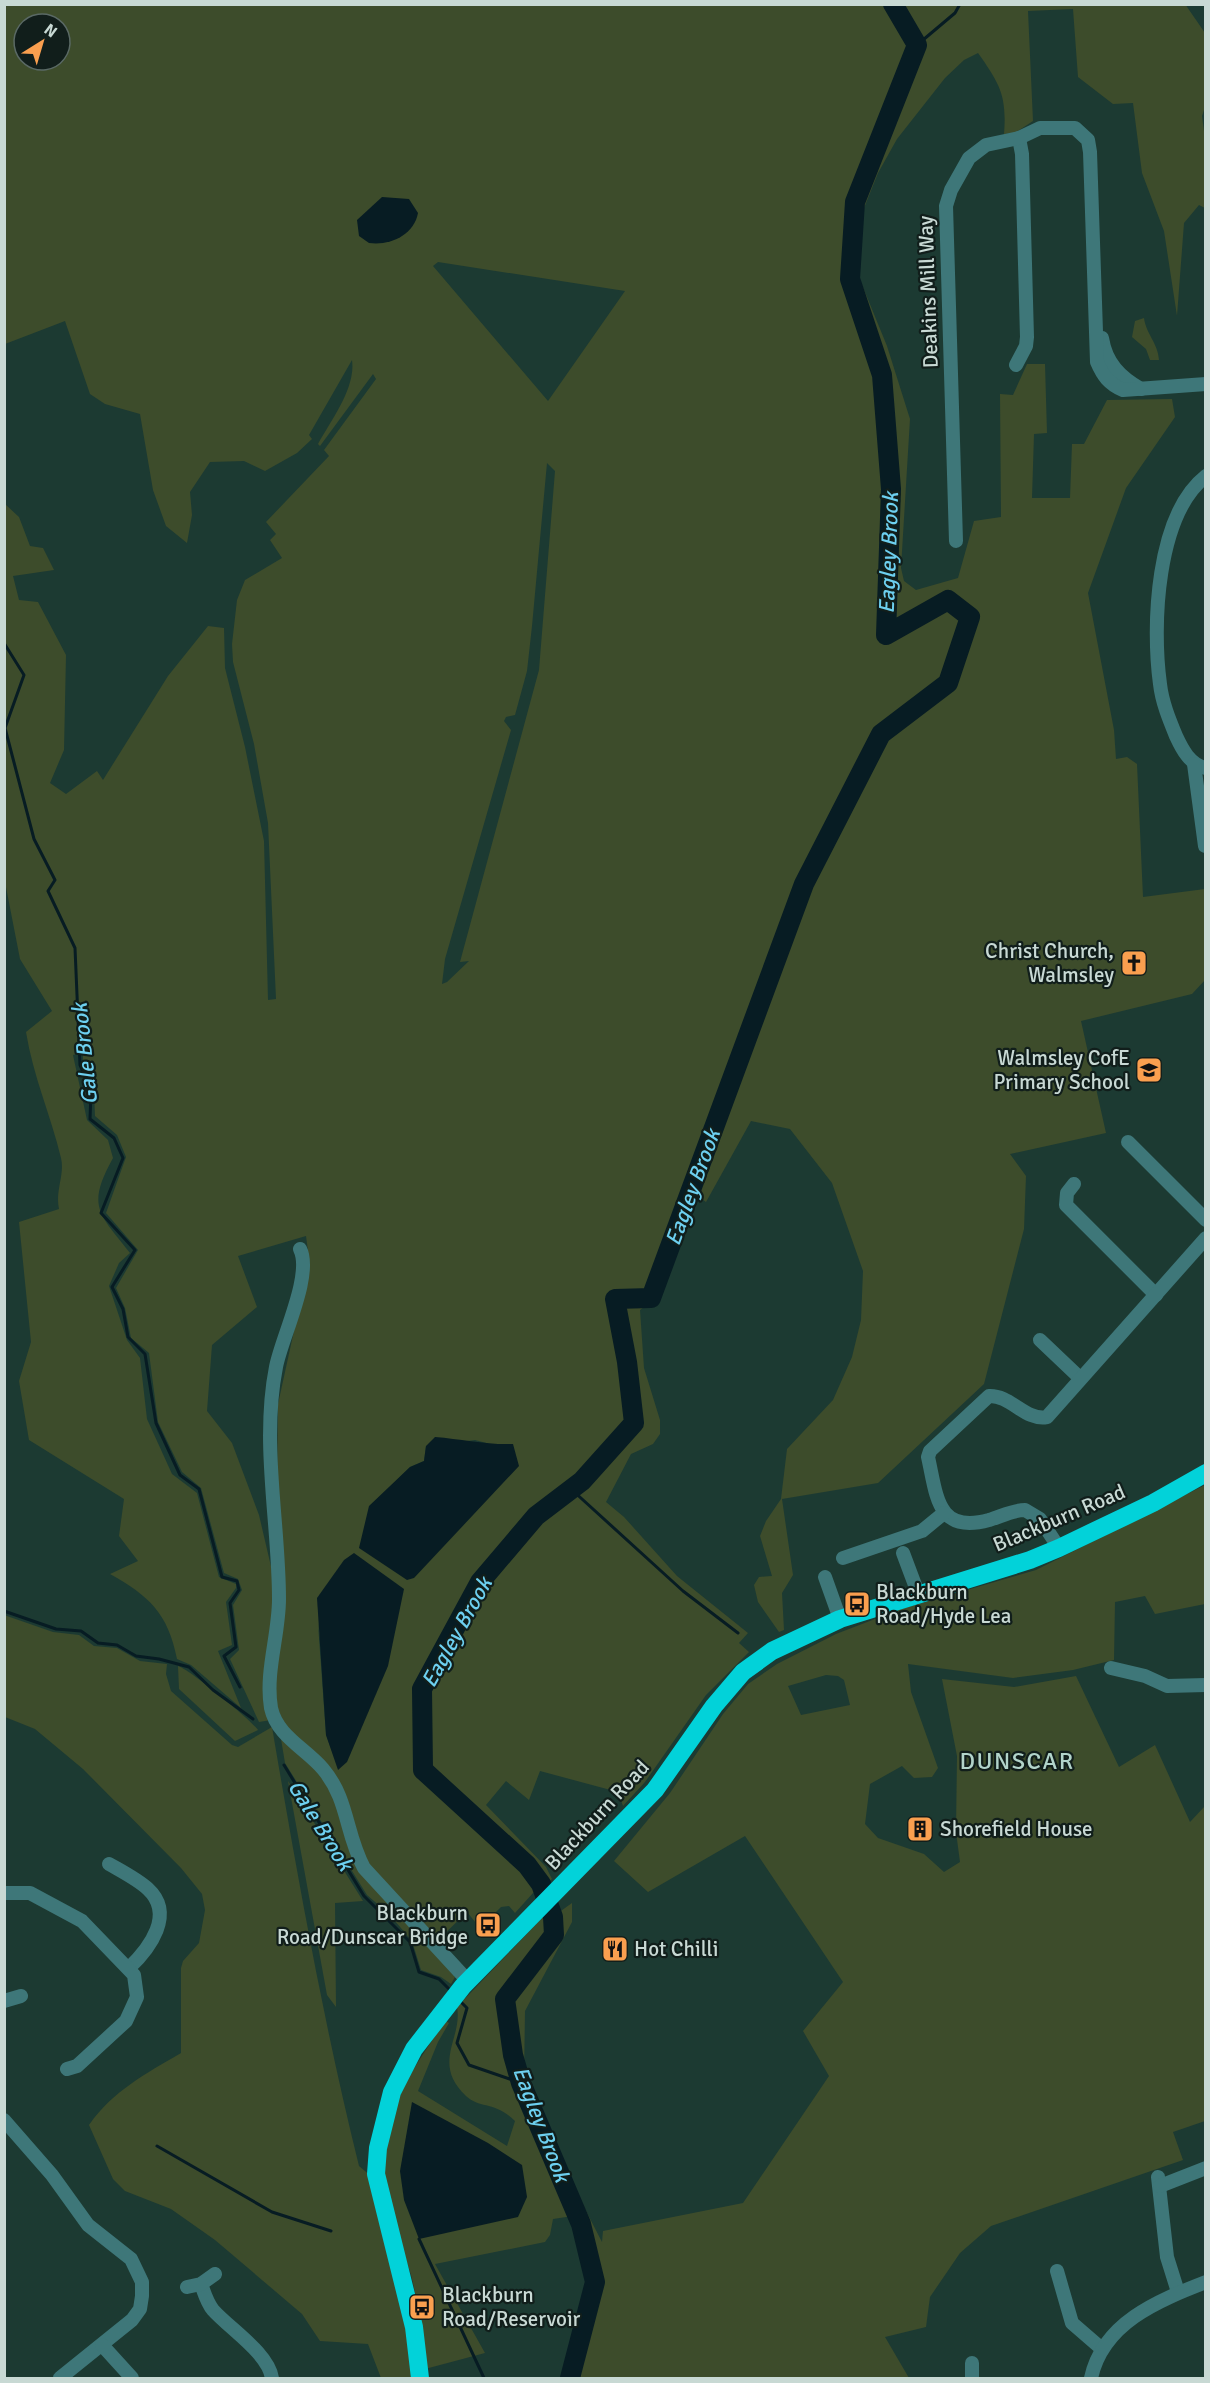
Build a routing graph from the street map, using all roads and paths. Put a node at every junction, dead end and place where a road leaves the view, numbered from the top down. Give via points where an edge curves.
1 (1018, 138) junction
2 (1016, 365) dead end
3 (1206, 384) edge
4 (1206, 476) edge
5 (956, 541) dead end
6 (1200, 766) edge
7 (1203, 846) edge
8 (1136, 1145) dead end
9 (1074, 1184) dead end
10 (1206, 1220) edge
11 (1206, 1238) edge
12 (300, 1249) dead end
13 (1156, 1295) junction
14 (1041, 1345) dead end
15 (1080, 1378) junction
16 (1206, 1473) edge
17 (944, 1513) junction
18 (1059, 1548) junction
19 (903, 1553) dead end
20 (843, 1558) dead end
21 (825, 1577) dead end
22 (918, 1593) junction
23 (840, 1619) junction
24 (1111, 1668) dead end
25 (1206, 1684) edge
26 (109, 1864) dead end
27 (4, 1893) edge
28 (129, 1968) junction
29 (466, 1984) junction
30 (62, 2071) dead end
31 (4, 2120) edge
32 (1206, 2168) edge
33 (1056, 2267) dead end
34 (215, 2274) dead end
35 (1206, 2282) edge
36 (201, 2284) junction
37 (187, 2287) dead end
38 (1178, 2292) junction
39 (102, 2345) junction
40 (1102, 2349) junction
41 (972, 2363) dead end
42 (968, 2378) edge
43 (60, 2379) edge
44 (132, 2379) edge
45 (272, 2379) edge
46 (420, 2379) edge
47 (1091, 2379) edge

1 - 2 street via 1022,154 1027,337
1 - 3 street, Deakins Mill Way via 1040,128 1075,128 1088,140 1097,299 1109,360 1128,381 1143,390
1 - 5 street, Deakins Mill Way via 978,150 959,175 946,206
4 - 6 street via 1192,489 1176,518 1163,567 1158,617 1158,664 1164,705 1179,742
6 - 7 street
8 - 10 street
9 - 13 street via 1061,1210
11 - 13 street
12 - 29 street via 300,1286 276,1366 272,1409 279,1599 269,1684 274,1722 323,1769 343,1800 352,1847 364,1868
13 - 15 street
14 - 15 street
15 - 17 street via 1047,1417 1035,1418 1002,1398 990,1396 935,1444 928,1457
16 - 18 highway, Blackburn Road via 1154,1503
17 - 18 street via 956,1521 974,1524 1025,1510 1040,1518
17 - 20 street via 922,1531
18 - 22 highway, Blackburn Road
19 - 22 street
21 - 23 street
22 - 23 highway, Blackburn Road
23 - 29 highway, Blackburn Road via 772,1651 743,1672 655,1790
24 - 25 street via 1167,1686
26 - 28 street via 126,1869 153,1894 160,1913 152,1942
27 - 28 street via 30,1893 82,1921
28 - 30 street via 134,1975 136,1997 126,2021 77,2066
29 - 46 highway, Blackburn Road via 414,2049 398,2076 386,2114 376,2174 414,2327
31 - 39 street via 52,2175 83,2219 131,2259 138,2270 142,2282 140,2309
32 - 38 street via 1159,2182 1166,2250
33 - 40 street via 1072,2323
34 - 36 street
35 - 38 street
36 - 37 street
36 - 45 street via 212,2309 259,2356
38 - 40 street via 1121,2326
39 - 43 street
39 - 44 street
40 - 47 street
41 - 42 street

